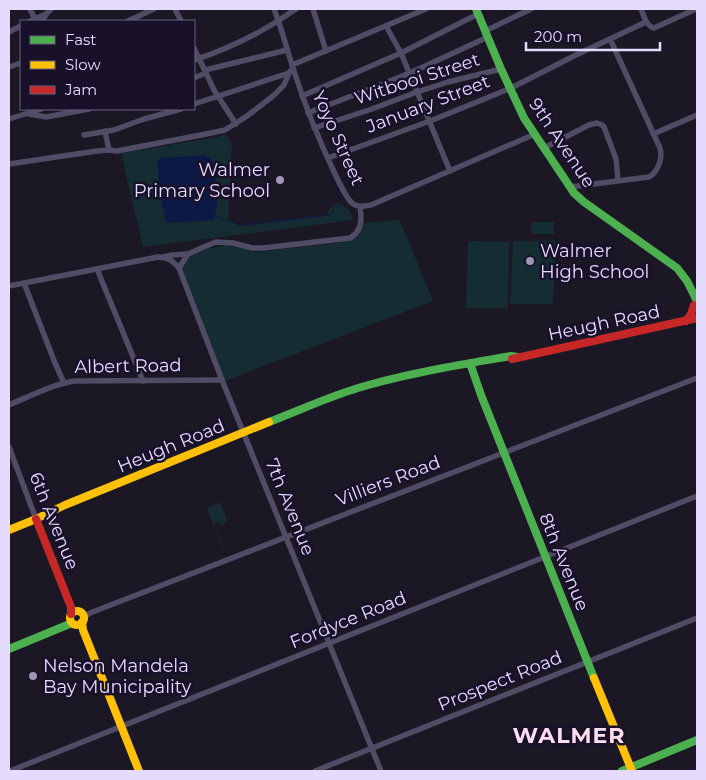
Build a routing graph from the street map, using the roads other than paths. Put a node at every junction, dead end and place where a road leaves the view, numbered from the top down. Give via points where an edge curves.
1 (30, 9) edge
2 (51, 9) edge
3 (154, 9) edge
4 (274, 9) edge
5 (296, 9) edge
6 (313, 9) edge
7 (426, 9) edge
8 (531, 9) edge
9 (641, 9) edge
10 (696, 9) edge
11 (477, 11) edge
12 (46, 14) junction
13 (137, 19) edge
14 (32, 20) edge
15 (43, 20) edge
16 (279, 21) junction
17 (646, 22) junction
18 (386, 26) junction
19 (487, 34) junction
20 (610, 39) junction
21 (287, 50) junction
22 (326, 51) junction
23 (401, 52) junction
24 (197, 59) edge
25 (291, 68) junction
26 (501, 69) junction
27 (206, 72) junction
28 (410, 73) junction
29 (195, 78) edge
30 (511, 88) junction
31 (417, 92) junction
32 (218, 96) junction
33 (302, 96) junction
34 (195, 104) edge
35 (39, 110) edge
36 (84, 110) edge
37 (176, 110) edge
38 (308, 113) junction
39 (29, 114) junction
40 (697, 115) edge
41 (9, 119) edge
42 (430, 121) junction
43 (236, 124) junction
44 (314, 128) junction
45 (105, 131) junction
46 (535, 134) junction
47 (653, 134) junction
48 (84, 135) dead end
49 (544, 148) junction
50 (109, 150) junction
51 (328, 158) junction
52 (9, 164) edge
53 (450, 171) junction
54 (618, 180) junction
55 (570, 186) junction
56 (360, 206) junction
57 (188, 254) junction
58 (165, 257) junction
59 (179, 268) junction
60 (97, 269) junction
61 (24, 283) junction
62 (9, 286) edge
63 (696, 303) edge
64 (697, 316) edge
65 (686, 321) junction
66 (471, 365) junction
67 (697, 378) edge
68 (222, 380) junction
69 (143, 381) junction
70 (64, 383) junction
71 (9, 405) edge
72 (243, 432) junction
73 (9, 447) edge
74 (504, 452) junction
75 (697, 496) edge
76 (36, 519) junction
77 (9, 530) edge
78 (287, 536) junction
79 (546, 556) junction
80 (78, 618) junction
81 (697, 618) edge
82 (9, 644) edge
83 (329, 644) junction
84 (9, 649) edge
85 (589, 662) junction
86 (120, 727) junction
87 (697, 740) edge
88 (372, 748) junction
89 (632, 770) edge
90 (10, 771) edge
91 (139, 771) edge
92 (314, 771) edge
93 (381, 771) edge
94 (622, 771) edge

1 - 14 street
2 - 12 street
3 - 13 street
4 - 16 street, Yoyo Street
5 - 16 street
6 - 22 street
7 - 18 street
8 - 19 street
9 - 17 street
10 - 17 street via 654,28
11 - 19 street, 9th Avenue
11 - 23 street
12 - 14 street
12 - 15 street
16 - 21 street, Yoyo Street
16 - 24 street
17 - 20 street, January Street
18 - 22 street
18 - 23 street
19 - 26 street, 9th Avenue
19 - 28 street
20 - 30 street, January Street
20 - 47 street
21 - 25 street, Yoyo Street
21 - 27 street
22 - 25 street
23 - 28 street
23 - 33 street
24 - 27 street
25 - 32 street
25 - 33 street, Yoyo Street
25 - 43 street via 284,85
26 - 30 street, 9th Avenue
26 - 31 street, Witbooi Street
27 - 29 street
27 - 32 street
28 - 31 street
28 - 38 street
30 - 42 street, January Street
30 - 46 street, 9th Avenue
31 - 42 street
31 - 44 street, Witbooi Street
32 - 34 street
32 - 43 street
33 - 38 street, Yoyo Street
35 - 39 street
36 - 39 street via 46,117
37 - 45 street
38 - 44 street, Yoyo Street
39 - 41 street
40 - 47 street
42 - 51 street, January Street
42 - 53 street
43 - 50 street via 206,134
44 - 51 street, Yoyo Street
45 - 48 street
45 - 50 street
46 - 49 street, 9th Avenue
46 - 53 street, Yoyo Street
47 - 54 street via 661,153 656,172 648,177
49 - 54 street via 599,124 604,128 615,155
49 - 55 street, 9th Avenue
50 - 52 street
51 - 56 street, Yoyo Street via 349,200
53 - 56 street, Yoyo Street
54 - 55 street
55 - 63 street, 9th Avenue via 584,202 666,260
56 - 57 street via 360,228 350,238 263,248 216,242
57 - 58 street
57 - 59 street
58 - 59 street, 7th Avenue
58 - 60 street
59 - 68 street, 7th Avenue
60 - 61 street
60 - 69 street
61 - 62 street
61 - 70 street
63 - 64 street, 9th Avenue
63 - 65 street
64 - 65 street, Heugh Road
65 - 66 street, Heugh Road
66 - 72 street, Heugh Road via 347,393
66 - 74 street, 8th Avenue
67 - 74 street, Villiers Road
68 - 69 street, Albert Road
68 - 72 street, 7th Avenue
69 - 70 street, Albert Road
70 - 71 street, Albert Road
72 - 76 street, Heugh Road
72 - 78 street, 7th Avenue
73 - 76 street, 6th Avenue
74 - 78 street, Villiers Road
74 - 79 street, 8th Avenue
75 - 79 street, Fordyce Road
76 - 77 street, Heugh Road
76 - 80 street, 6th Avenue
78 - 80 street, Villiers Road
78 - 83 street, 7th Avenue
79 - 83 street, Fordyce Road
79 - 85 street, 8th Avenue
80 - 82 street, Villiers Road
80 - 84 street, Villiers Road
80 - 86 street, 6th Avenue
81 - 85 street, Prospect Road
83 - 86 street, Fordyce Road
83 - 88 street, 7th Avenue
85 - 88 street, Prospect Road
85 - 89 street, 8th Avenue
86 - 90 street, Fordyce Road
86 - 91 street, 6th Avenue
87 - 89 street
88 - 92 street, Prospect Road
88 - 93 street, 7th Avenue
89 - 94 street

